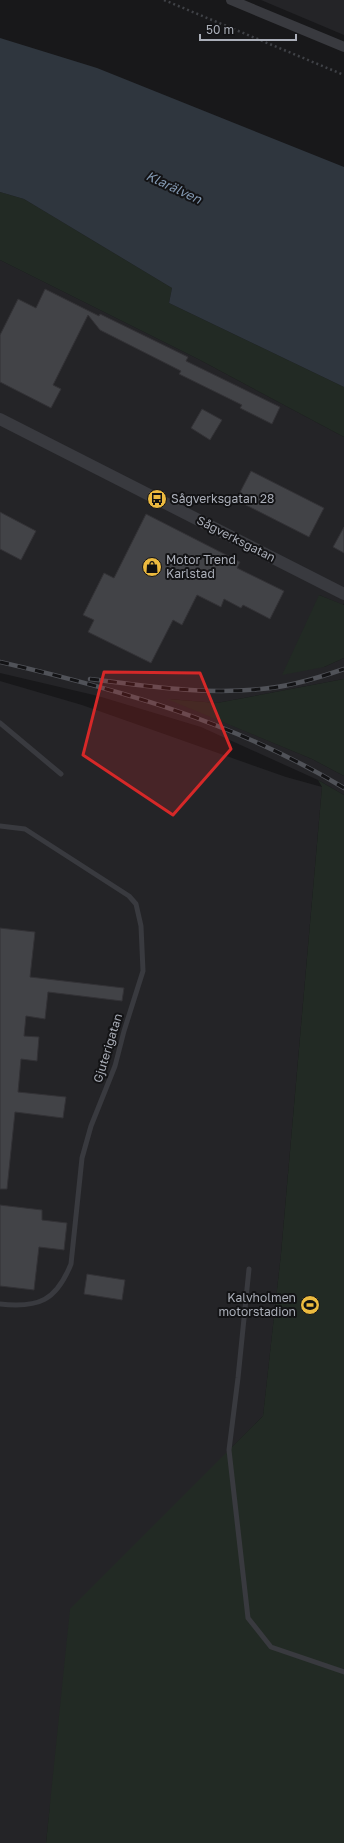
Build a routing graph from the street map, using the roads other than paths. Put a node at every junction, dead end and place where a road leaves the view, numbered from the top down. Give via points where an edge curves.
1 (231, 0) edge
2 (344, 48) edge
3 (0, 419) edge
4 (344, 594) edge
5 (0, 723) edge
6 (61, 774) dead end
7 (0, 826) edge
8 (249, 1269) dead end
9 (0, 1304) edge
10 (344, 1672) edge

1 - 2 street
3 - 4 street, Sågverksgatan
5 - 6 lane
7 - 9 lane, Gjuterigatan via 25,829 129,896 136,904 141,926 143,971 116,1066 91,1126 82,1158 70,1264 65,1279 60,1287 44,1300 17,1306
8 - 10 lane via 229,1450 248,1618 271,1647

